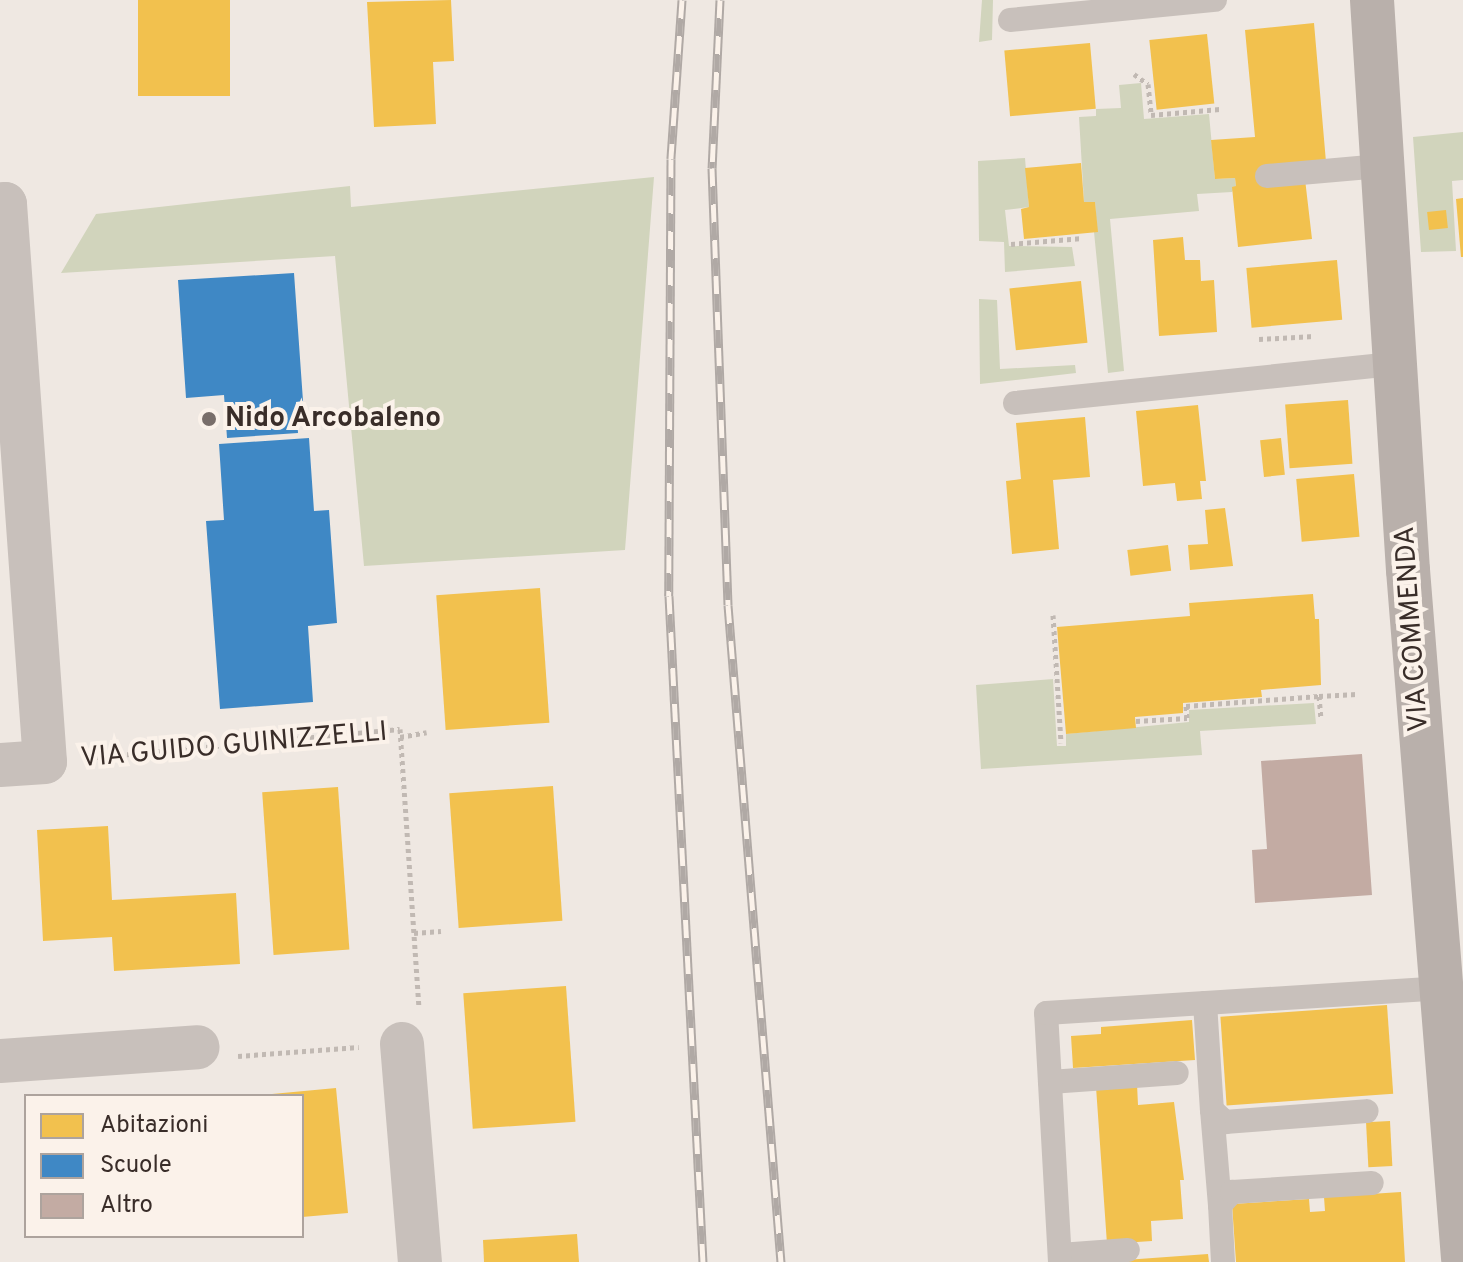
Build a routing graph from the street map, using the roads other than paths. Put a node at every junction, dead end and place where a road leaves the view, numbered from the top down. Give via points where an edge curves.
1 (1215, 0) edge
2 (1372, 0) edge
3 (1010, 20) dead end
4 (1381, 166) junction
5 (1267, 176) dead end
6 (2, 204) edge
7 (1395, 364) junction
8 (1015, 403) dead end
9 (0, 765) edge
10 (1440, 988) junction
11 (1205, 1003) junction
12 (402, 1044) road end
13 (198, 1047) road end
14 (0, 1061) edge
15 (1177, 1073) dead end
16 (1050, 1082) junction
17 (1212, 1110) junction
18 (1367, 1111) dead end
19 (1372, 1183) dead end
20 (1220, 1205) junction
21 (1128, 1250) dead end
22 (1060, 1258) edge
23 (1463, 1258) edge
24 (420, 1262) edge
25 (1223, 1262) edge

1 - 3 lane
2 - 4 street, VIA COMMENDA
4 - 5 lane
4 - 7 street, VIA COMMENDA
6 - 9 street via 45,762
7 - 8 lane
7 - 10 street, VIA COMMENDA
10 - 11 lane
10 - 23 street, VIA COMMENDA
11 - 16 lane via 1046,1013
11 - 17 lane
12 - 24 street
13 - 14 street
15 - 16 lane
16 - 22 lane
17 - 18 lane via 1225,1122
17 - 20 lane
19 - 20 lane via 1232,1192
20 - 25 lane
21 - 22 lane

